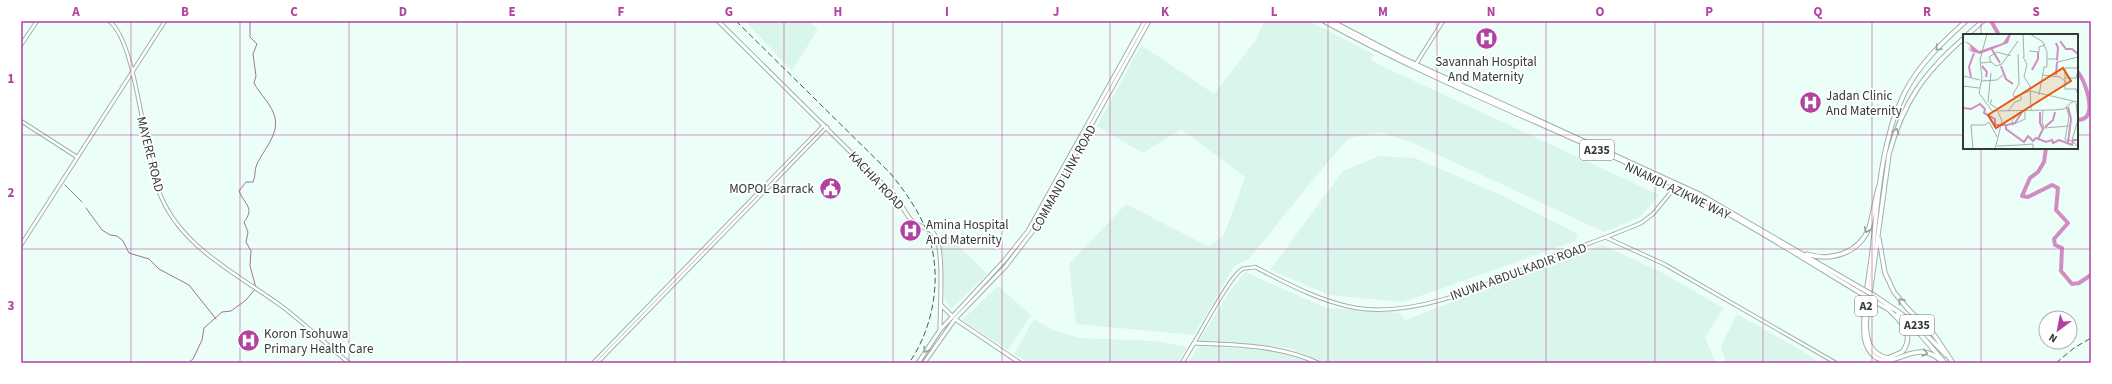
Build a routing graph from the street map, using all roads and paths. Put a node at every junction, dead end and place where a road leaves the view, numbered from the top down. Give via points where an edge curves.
1 (37, 21) edge
2 (109, 21) edge
3 (165, 21) edge
4 (718, 21) edge
5 (1145, 21) edge
6 (1149, 21) edge
7 (1324, 21) edge
8 (1332, 21) edge
9 (1443, 21) edge
10 (1966, 21) edge
11 (1983, 21) edge
12 (1968, 34) edge
13 (1963, 39) edge
14 (21, 45) edge
15 (1128, 55) junction
16 (1416, 64) junction
17 (132, 72) junction
18 (21, 121) edge
19 (825, 126) junction
20 (77, 157) junction
21 (1881, 179) junction
22 (1676, 186) junction
23 (1607, 238) junction
24 (1879, 238) junction
25 (21, 245) edge
26 (1800, 252) junction
27 (1863, 292) junction
28 (941, 305) junction
29 (1888, 309) junction
30 (952, 316) junction
31 (955, 319) junction
32 (940, 330) junction
33 (1194, 343) junction
34 (348, 363) edge
35 (593, 363) edge
36 (597, 363) edge
37 (918, 363) edge
38 (924, 363) edge
39 (1020, 363) edge
40 (1182, 363) edge
41 (1318, 363) edge
42 (1836, 363) edge
43 (1944, 363) edge
44 (1952, 363) edge

1 - 14 street
2 - 17 street, MAYERE ROAD via 121,34
3 - 17 street
4 - 19 main road, KACHIA ROAD
5 - 15 main road, COMMAND LINK ROAD
6 - 15 main road, COMMAND LINK ROAD
7 - 22 highway, NNAMDI AZIKWE WAY / A235 via 1401,61
8 - 16 highway, NNAMDI AZIKWE WAY / A235
9 - 16 street
10 -> 21 highway, A2 via 1926,60 1905,92 1890,131
11 - 12 highway
24 -> 13 highway, A2 via 1889,154 1906,106 1923,80
15 - 30 main road, COMMAND LINK ROAD via 1028,231 1004,261
15 - 31 main road, COMMAND LINK ROAD via 1032,232 1012,258
16 - 26 highway, NNAMDI AZIKWE WAY / A235 via 1678,184
17 - 20 street
17 - 34 street, MAYERE ROAD via 153,174 162,199 185,232 210,257 284,309
18 - 20 street
19 - 28 main road, KACHIA ROAD via 895,196 911,220 929,228 936,236 940,258
19 - 35 street
19 - 36 street
20 - 25 street
21 -> 26 highway via 1869,228 1858,245 1845,253 1829,257
21 -> 43 highway, A2 via 1864,319 1866,343 1870,353 1882,360 1895,360 1919,351 1932,354
22 - 23 street, INUWA ABDULKADIR ROAD via 1653,214 1641,223
22 - 27 highway, NNAMDI AZIKWE WAY / A235
23 - 33 street, INUWA ABDULKADIR ROAD via 1466,292 1402,309 1358,308 1336,303 1313,296 1255,267 1245,268 1240,270 1228,286
23 - 42 street via 1664,264
24 - 29 highway via 1866,323 1873,351 1888,358 1902,352 1908,339 1906,328
44 -> 24 highway, A2 via 1935,336 1894,292 1885,273
26 - 27 highway, NNAMDI AZIKWE WAY / A235
27 - 29 highway, NNAMDI AZIKWE WAY / A235, bridge
27 - 44 highway, NNAMDI AZIKWE WAY / A235, bridge via 1898,310 1924,331
28 - 30 main road
28 - 32 main road
29 - 43 highway, NNAMDI AZIKWE WAY / A235 via 1920,334
30 - 31 main road
30 - 32 main road
31 - 38 main road
31 - 39 main road
32 -> 37 main road
33 - 40 main road, INUWA ABDULKADIR ROAD
33 - 41 main road via 1279,349 1300,354

